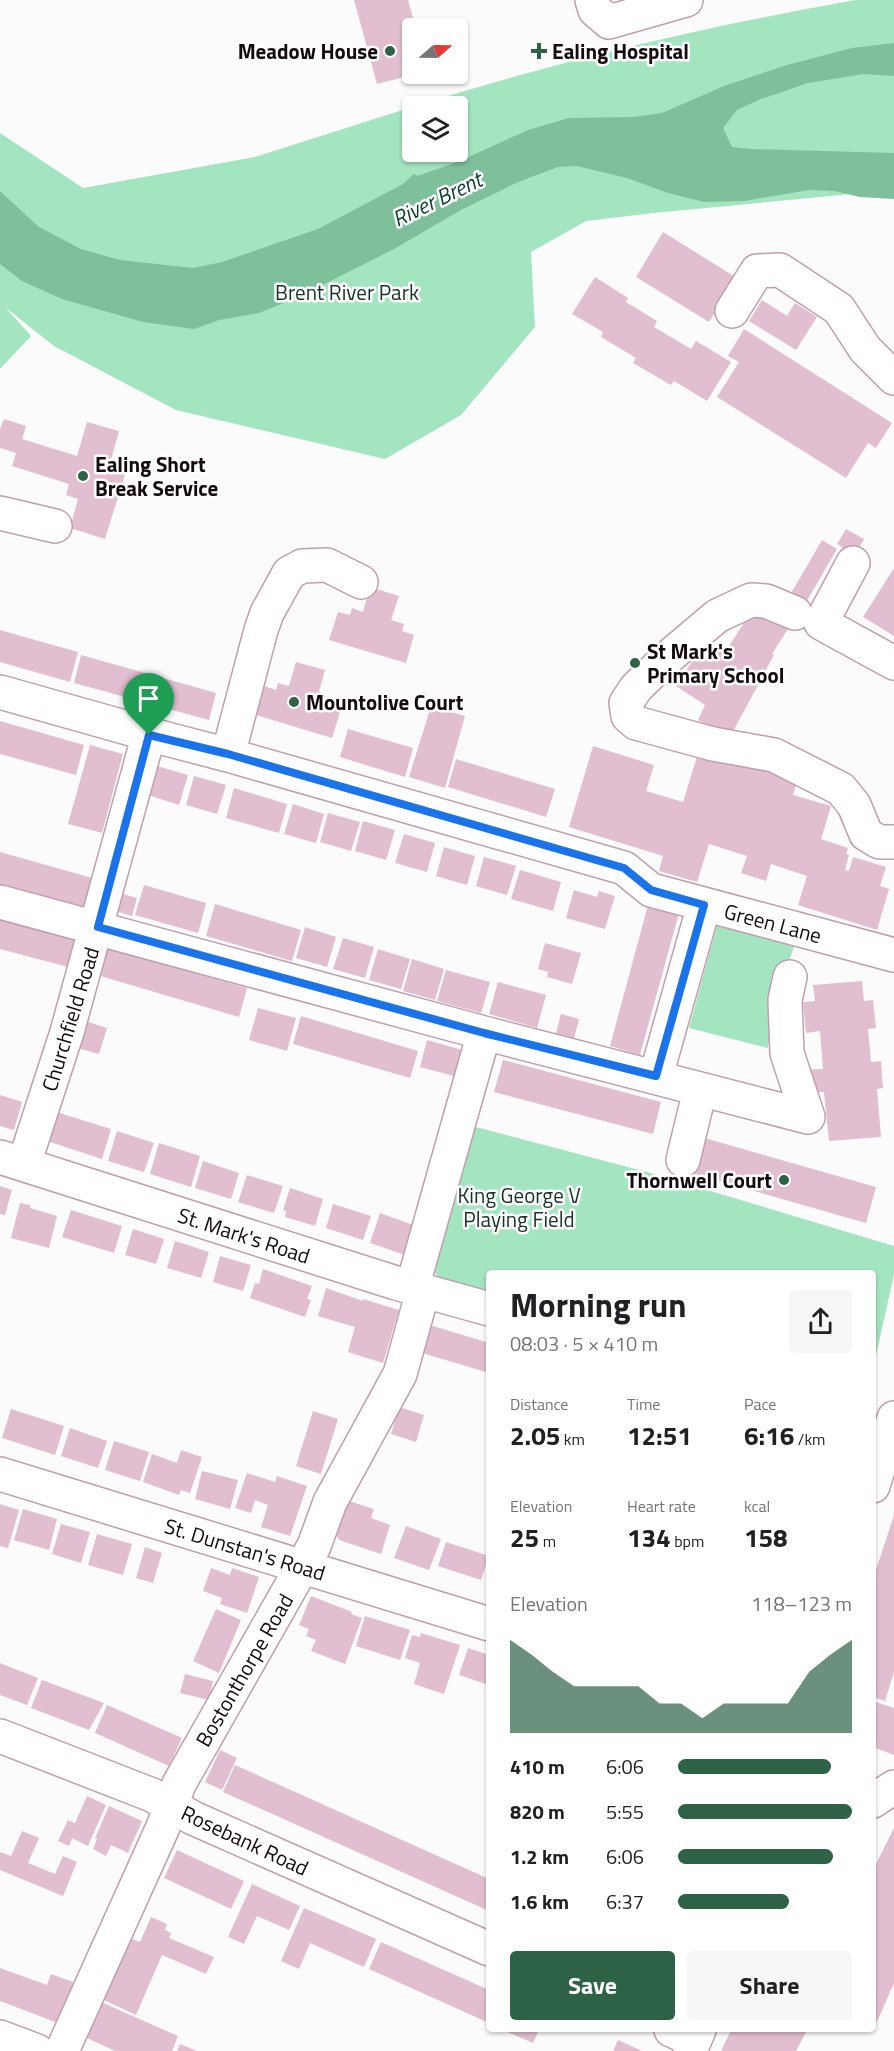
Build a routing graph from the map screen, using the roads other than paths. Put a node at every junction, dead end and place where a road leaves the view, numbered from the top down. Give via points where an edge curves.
1 (592, 0) edge
2 (686, 0) edge
3 (732, 311) dead end
4 (894, 378) edge
5 (0, 513) edge
6 (55, 526) dead end
7 (853, 563) dead end
8 (361, 582) dead end
9 (795, 613) dead end
10 (894, 663) edge
11 (0, 692) edge
12 (149, 735) junction
13 (228, 754) junction
14 (894, 842) edge
15 (0, 902) edge
16 (704, 905) junction
17 (98, 927) junction
18 (894, 955) edge
19 (790, 977) dead end
20 (484, 1033) junction
21 (656, 1076) junction
22 (700, 1090) junction
23 (683, 1160) dead end
24 (12, 1161) edge
25 (418, 1289) junction
26 (486, 1308) edge
27 (887, 1419) edge
28 (876, 1472) edge
29 (0, 1474) edge
30 (303, 1566) junction
31 (486, 1623) edge
32 (0, 1736) edge
33 (172, 1806) junction
34 (486, 1948) edge
35 (0, 2037) edge
36 (37, 2051) edge
37 (62, 2051) edge

1 - 2 street via 595,10 609,22
3 - 4 street via 757,271 780,270 839,309 865,349
5 - 6 street
7 - 10 street via 821,623
8 - 13 street via 327,565 302,566 289,573 261,630
9 - 14 street via 766,601 751,600 717,616 636,688 626,703 628,716 636,723 713,744 774,755 841,789 855,805 866,834 879,842
11 - 12 street, Green Lane
12 - 13 street, Green Lane
12 - 17 street, Churchfield Road
13 - 16 street, Green Lane via 624,868 651,890
15 - 17 street
16 - 18 street, Green Lane
16 - 21 street
17 - 20 street
17 - 24 street, Churchfield Road via 67,1032
19 - 22 street via 785,1000 787,1053 808,1117
20 - 21 street
20 - 25 street, Bostonthorpe Road
21 - 22 street
22 - 23 street
24 - 25 street, St. Mark's Road
25 - 26 street, St. Mark's Road
25 - 30 street, Bostonthorpe Road via 400,1374 330,1502 315,1546
27 - 28 street
29 - 30 street, St. Dunstan's Road
30 - 31 street, St. Dunstan's Road
30 - 33 street, Bostonthorpe Road via 178,1784
32 - 33 street, Rosebank Road
33 - 34 street, Rosebank Road
33 - 37 street, Bostonthorpe Road
35 - 36 street

